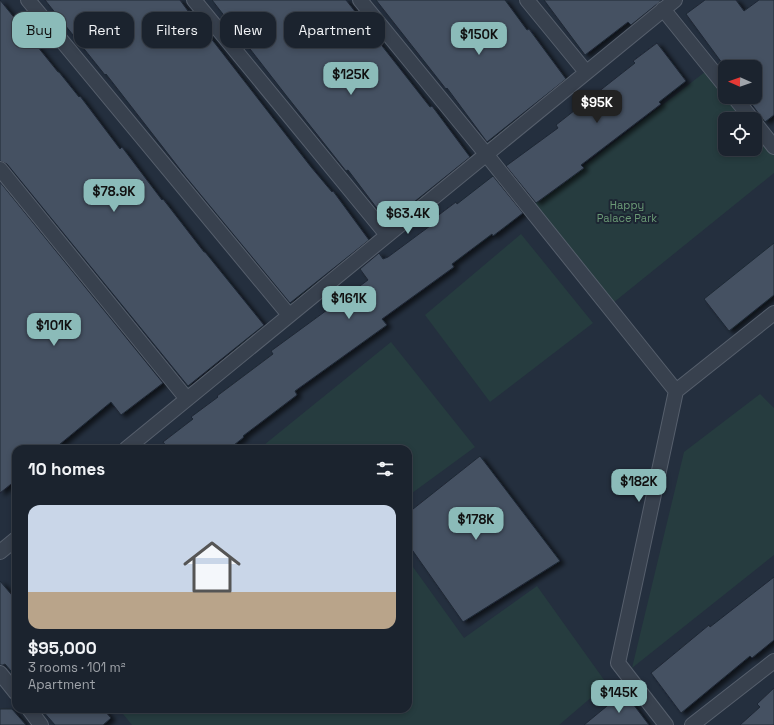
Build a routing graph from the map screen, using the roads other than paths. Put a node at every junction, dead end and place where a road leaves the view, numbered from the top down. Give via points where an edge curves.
1 (28, 0) edge
2 (194, 0) edge
3 (360, 0) edge
4 (527, 0) edge
5 (675, 0) edge
6 (663, 9) junction
7 (586, 72) junction
8 (718, 77) edge
9 (740, 104) edge
10 (746, 112) edge
11 (762, 132) edge
12 (774, 147) edge
13 (486, 154) junction
14 (0, 169) edge
15 (388, 235) junction
16 (774, 313) edge
17 (289, 315) junction
18 (676, 391) junction
19 (187, 399) junction
20 (131, 445) edge
21 (12, 542) edge
22 (0, 552) edge
23 (774, 661) edge
24 (0, 673) edge
25 (12, 688) edge
26 (31, 713) edge
27 (41, 725) edge
28 (666, 725) edge
29 (692, 725) edge

1 - 17 street
2 - 15 street
3 - 13 street
4 - 7 street
5 - 6 street
6 - 7 street
6 - 8 street
7 - 13 street
9 - 10 street
11 - 12 street
13 - 15 street
13 - 18 street
14 - 19 street
15 - 17 street
16 - 18 street
17 - 19 street
18 - 28 street via 618,663
19 - 20 street
21 - 22 street
23 - 29 street
24 - 25 street
26 - 27 street

